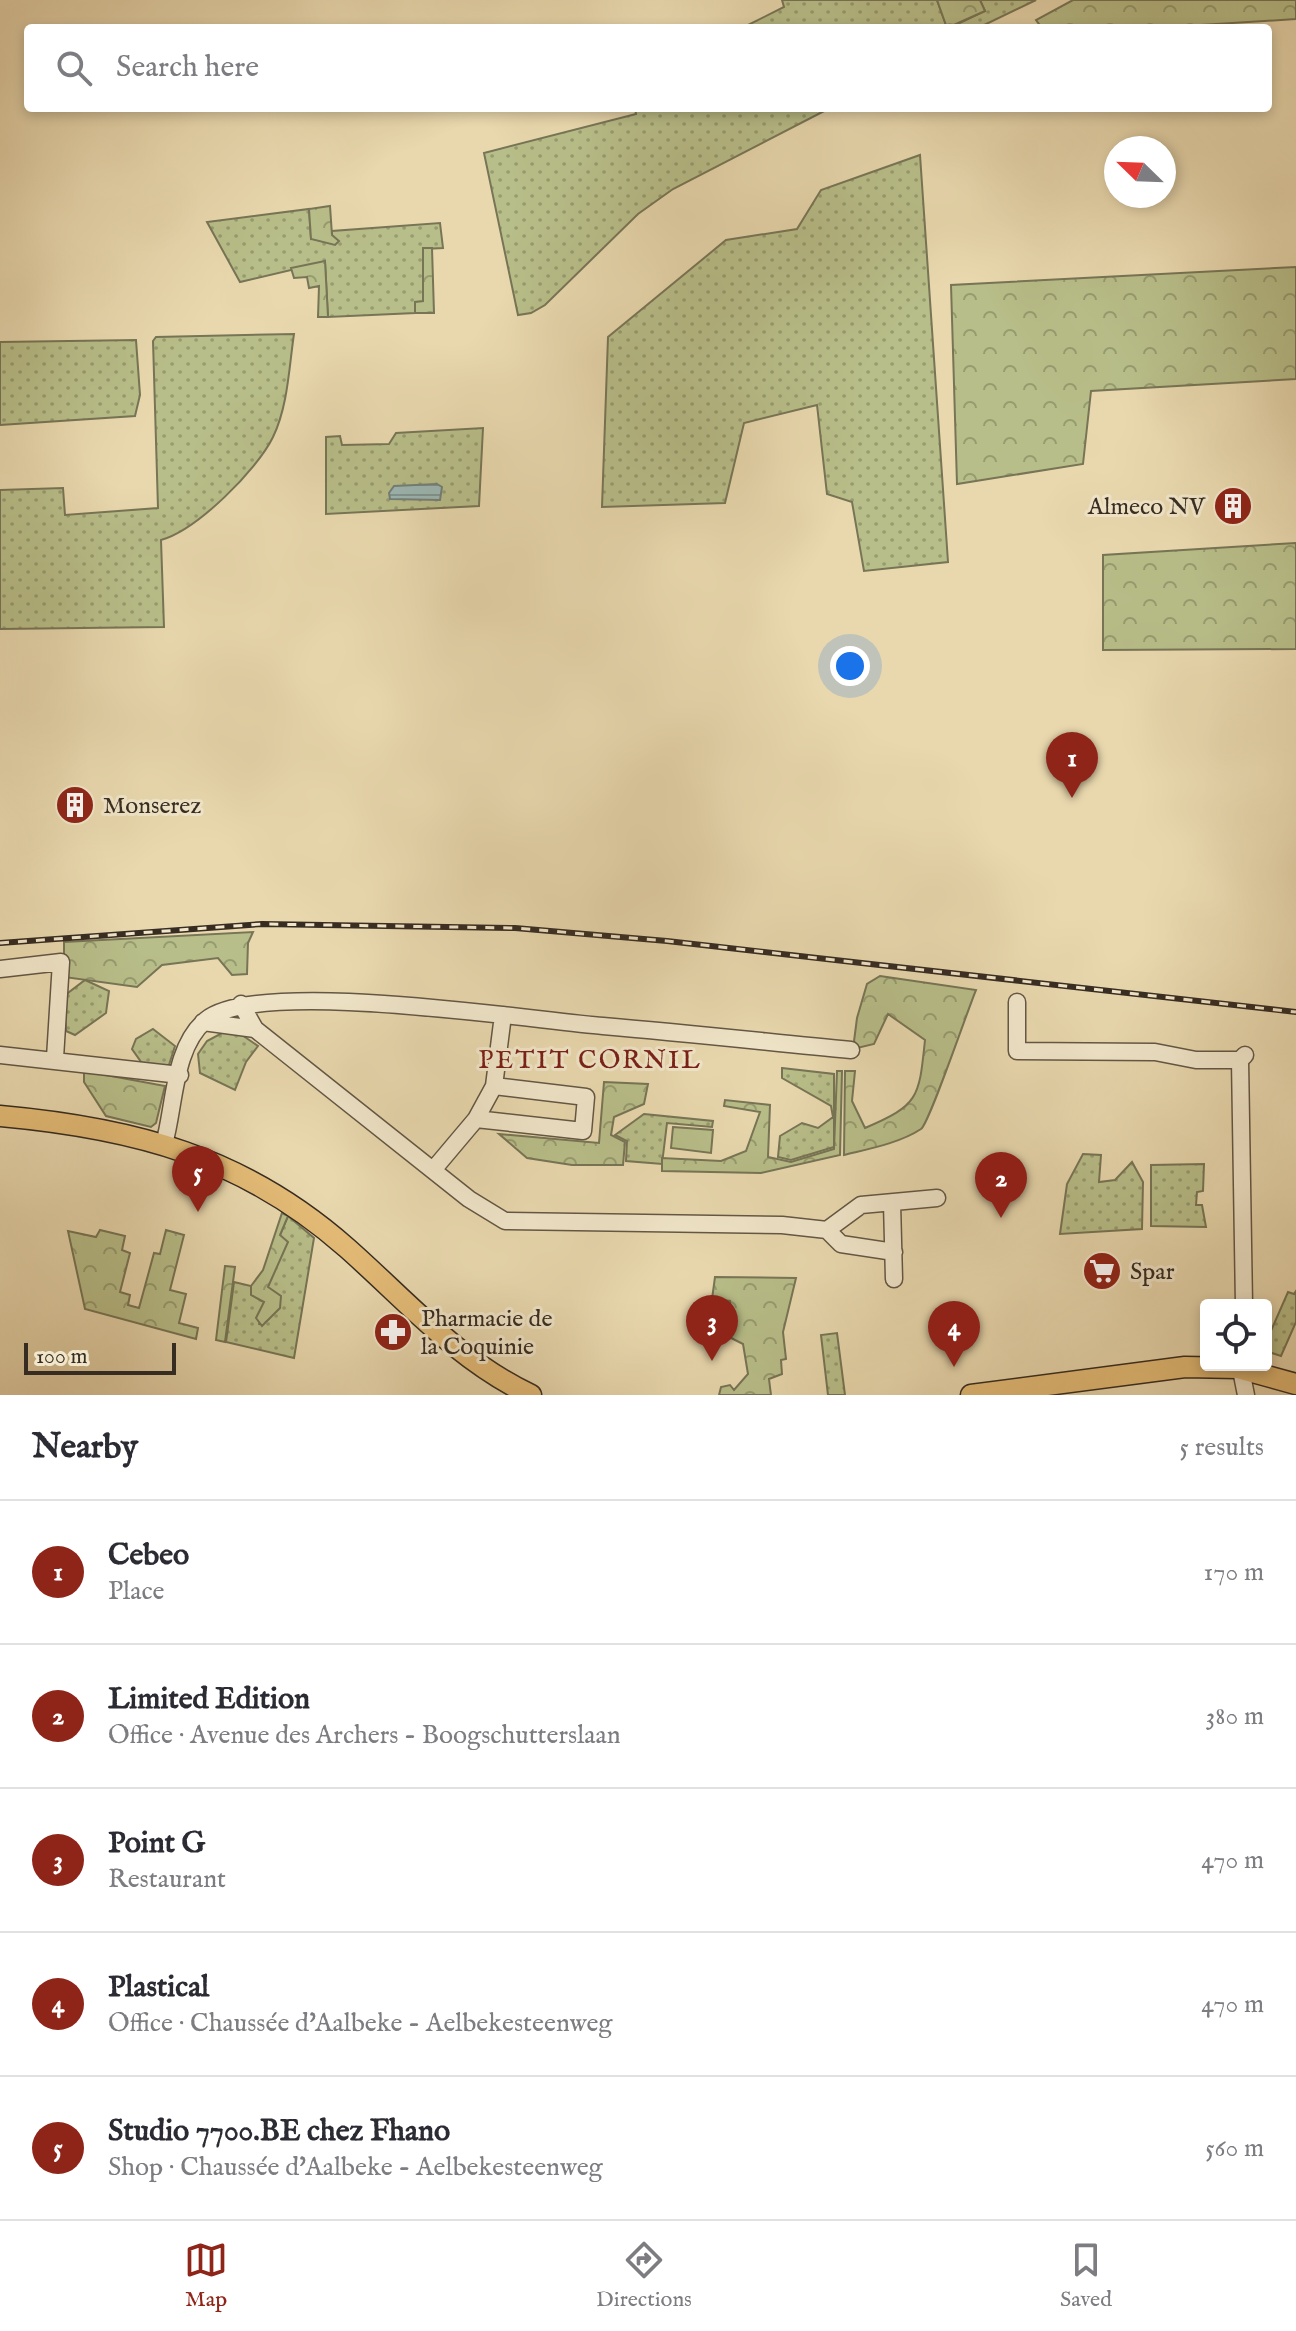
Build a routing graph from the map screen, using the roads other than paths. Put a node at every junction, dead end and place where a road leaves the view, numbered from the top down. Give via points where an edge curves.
1 (0, 969) edge
2 (1017, 1002) dead end
3 (241, 1004) junction
4 (503, 1015) junction
5 (203, 1022) junction
6 (255, 1029) junction
7 (851, 1050) dead end
8 (0, 1055) edge
9 (55, 1058) junction
10 (180, 1075) junction
11 (494, 1086) junction
12 (0, 1116) edge
13 (476, 1119) junction
14 (164, 1144) junction
15 (433, 1170) junction
16 (937, 1198) dead end
17 (892, 1203) junction
18 (827, 1230) junction
19 (894, 1252) junction
20 (894, 1279) dead end
21 (1244, 1299) edge
22 (1200, 1367) edge
23 (1243, 1371) edge
24 (1255, 1371) edge
25 (1296, 1384) edge
26 (531, 1395) edge
27 (971, 1395) edge
28 (1246, 1395) edge

1 - 9 street via 61,962
2 - 21 street via 1017,1051 1155,1052 1196,1060 1243,1057
3 - 4 street via 374,1003
3 - 5 street
3 - 6 street
4 - 7 street
4 - 11 street
5 - 6 street
5 - 10 street via 190,1040
6 - 15 street
8 - 9 street
9 - 10 street
10 - 14 street
11 - 13 street
11 - 13 street via 586,1097 583,1131
12 - 14 main road via 106,1128
13 - 15 street
14 - 26 main road via 222,1167 305,1215 457,1350
15 - 18 street via 505,1221
16 - 17 street
17 - 18 street via 861,1205
17 - 19 street
18 - 19 street via 841,1244
19 - 20 street
22 - 27 main road
23 - 28 street
24 - 25 main road

